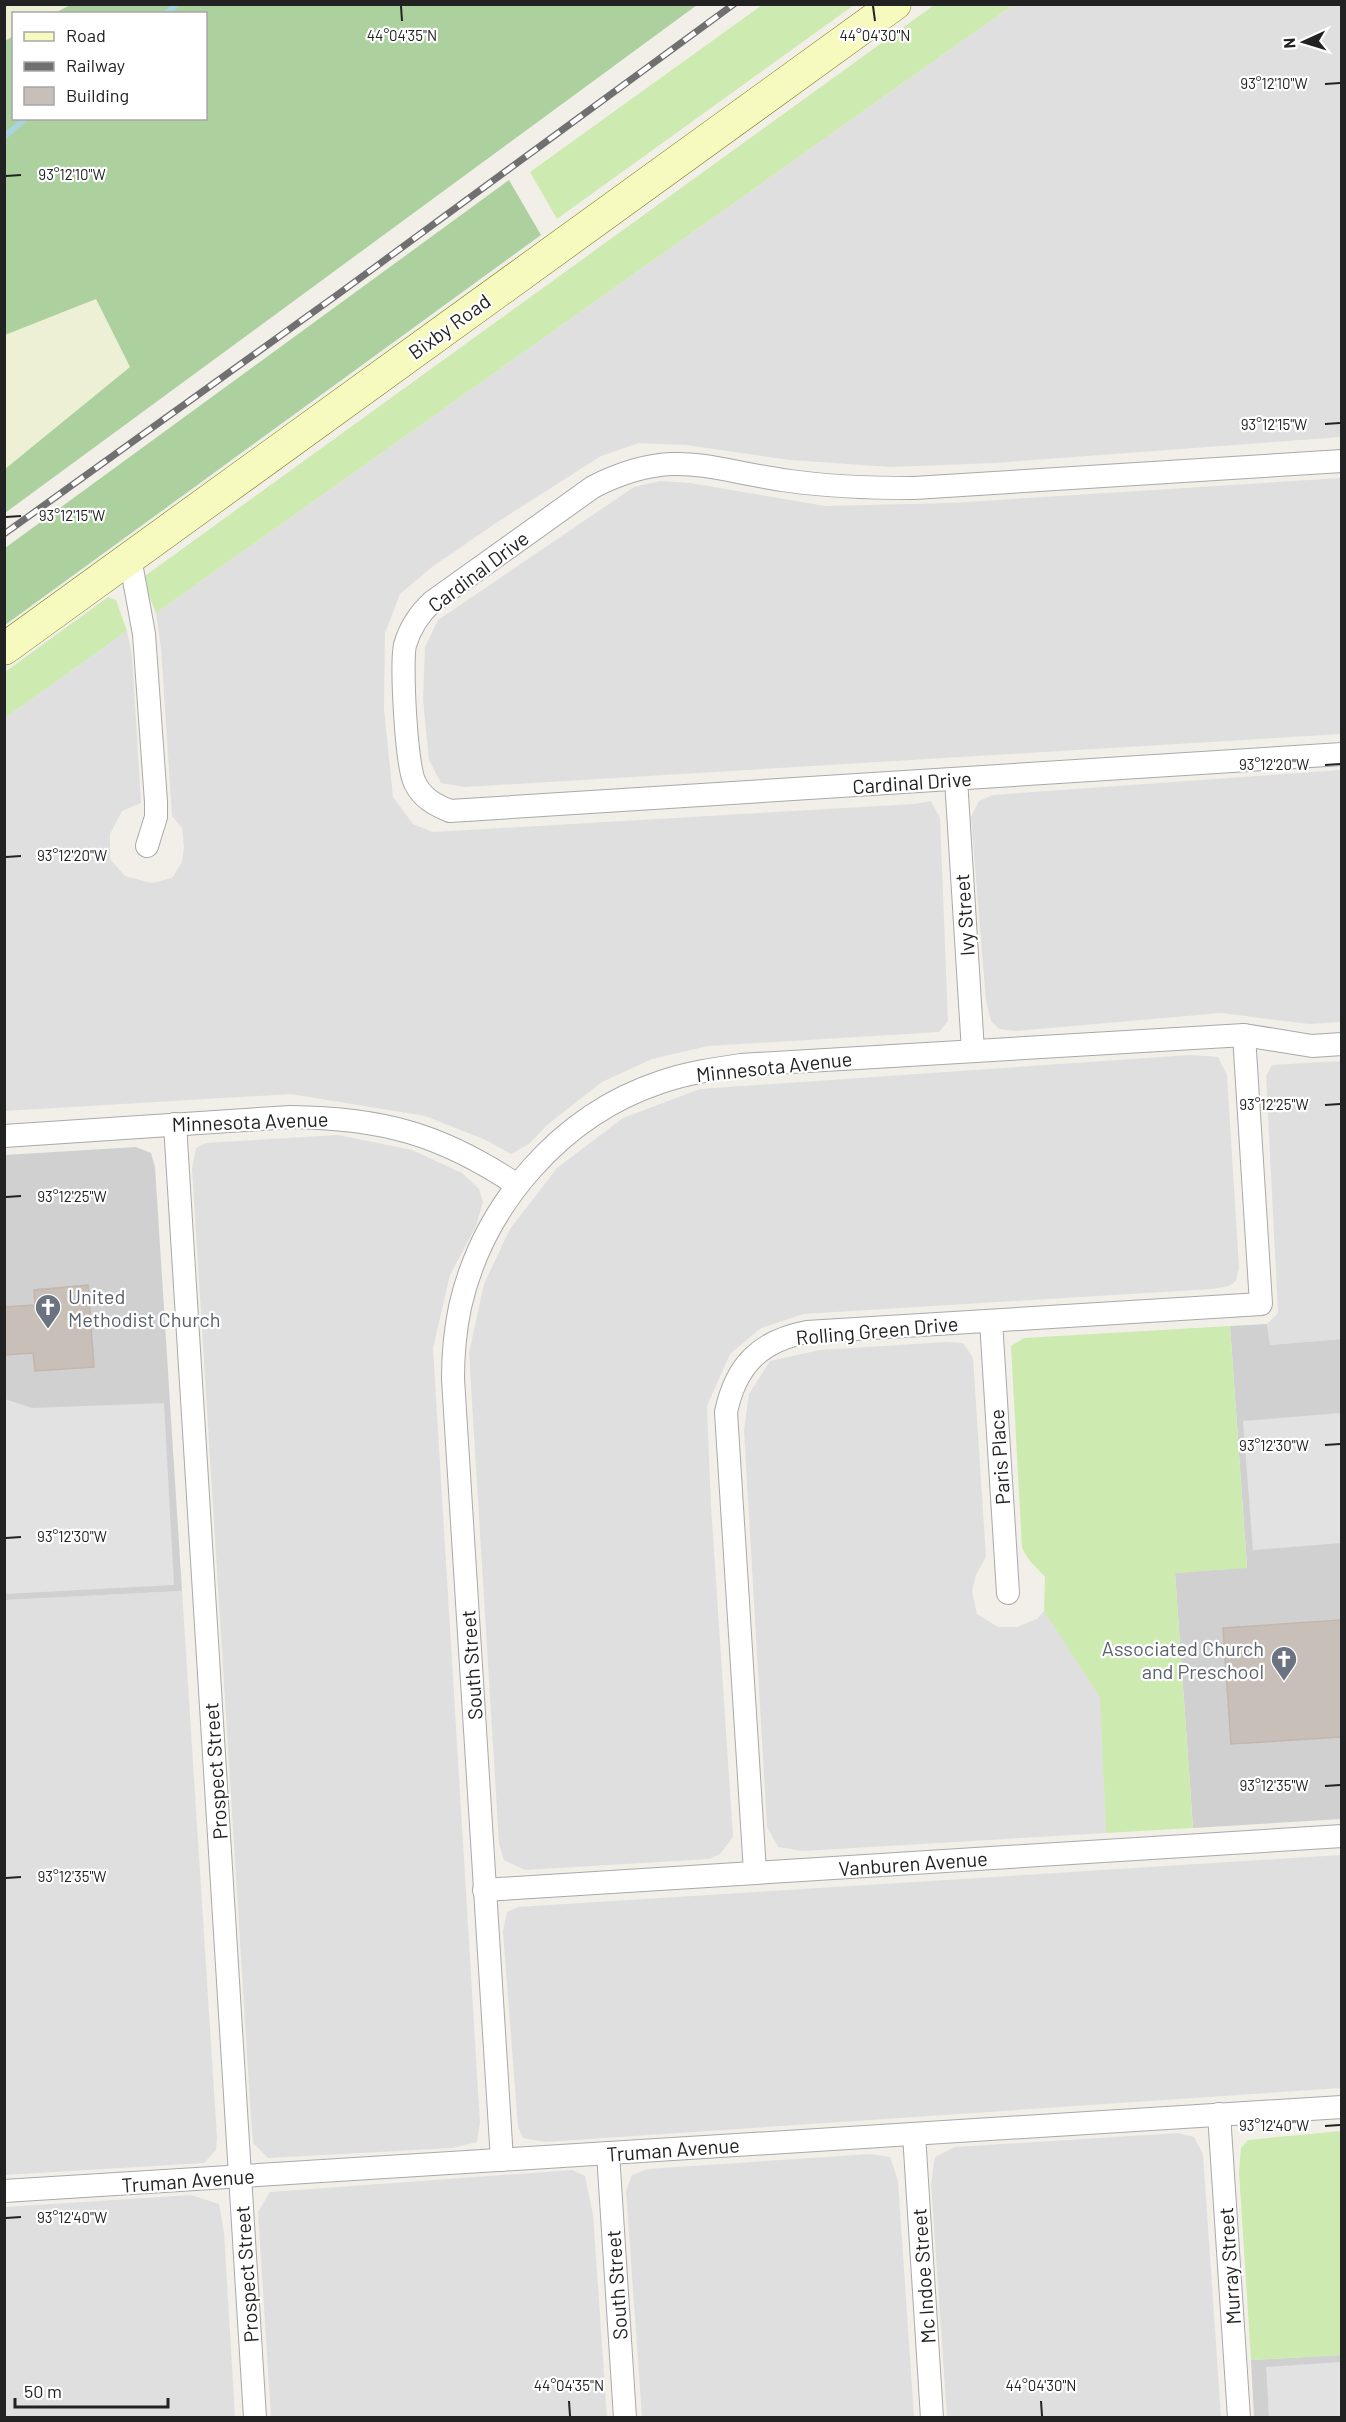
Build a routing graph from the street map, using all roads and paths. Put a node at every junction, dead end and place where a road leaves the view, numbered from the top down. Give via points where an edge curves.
1 (895, 4) edge
2 (1341, 461) edge
3 (130, 558) junction
4 (4, 649) edge
5 (1341, 754) edge
6 (956, 779) junction
7 (147, 846) dead end
8 (1244, 1035) junction
9 (1341, 1044) edge
10 (973, 1051) junction
11 (175, 1124) junction
12 (4, 1136) edge
13 (517, 1185) junction
14 (991, 1321) junction
15 (1008, 1593) dead end
16 (1341, 1836) edge
17 (755, 1872) junction
18 (484, 1890) junction
19 (1341, 2107) edge
20 (1220, 2114) junction
21 (914, 2134) junction
22 (608, 2153) junction
23 (502, 2160) junction
24 (240, 2176) junction
25 (4, 2191) edge
26 (255, 2418) edge
27 (625, 2418) edge
28 (932, 2418) edge
29 (1239, 2418) edge

1 - 3 main road, Bixby Road
2 - 6 street, Cardinal Drive via 914,488 790,481 700,464 644,466 593,487 432,602 413,625 405,644 403,665 414,782 423,796 450,811
3 - 4 main road, Bixby Road
3 - 7 street via 144,634 156,802 156,817
5 - 6 street, Cardinal Drive
6 - 10 street, Ivy Street
8 - 9 street, Minnesota Avenue via 1312,1046
8 - 10 street, Minnesota Avenue
8 - 14 street, Rolling Green Drive via 1261,1304
10 - 13 street, Minnesota Avenue via 741,1065 659,1082 585,1120
11 - 12 street, Minnesota Avenue
11 - 13 street, Minnesota Avenue via 336,1117 382,1124 416,1132 458,1149
11 - 24 street, Prospect Street
13 - 18 street, South Street via 489,1229 472,1267 460,1307 454,1348
14 - 15 street, Paris Place
14 - 17 street, Rolling Green Drive via 790,1336 753,1356 731,1391 726,1412
16 - 17 street, Vanburen Avenue
17 - 18 street, Vanburen Avenue
18 - 23 street, South Street
19 - 20 street, Truman Avenue
20 - 21 street, Truman Avenue
20 - 29 street, Murray Street
21 - 22 street, Truman Avenue
21 - 28 street, Mc Indoe Street
22 - 23 street, Truman Avenue
22 - 27 street, South Street
23 - 24 street, Truman Avenue
24 - 25 street, Truman Avenue
24 - 26 street, Prospect Street

